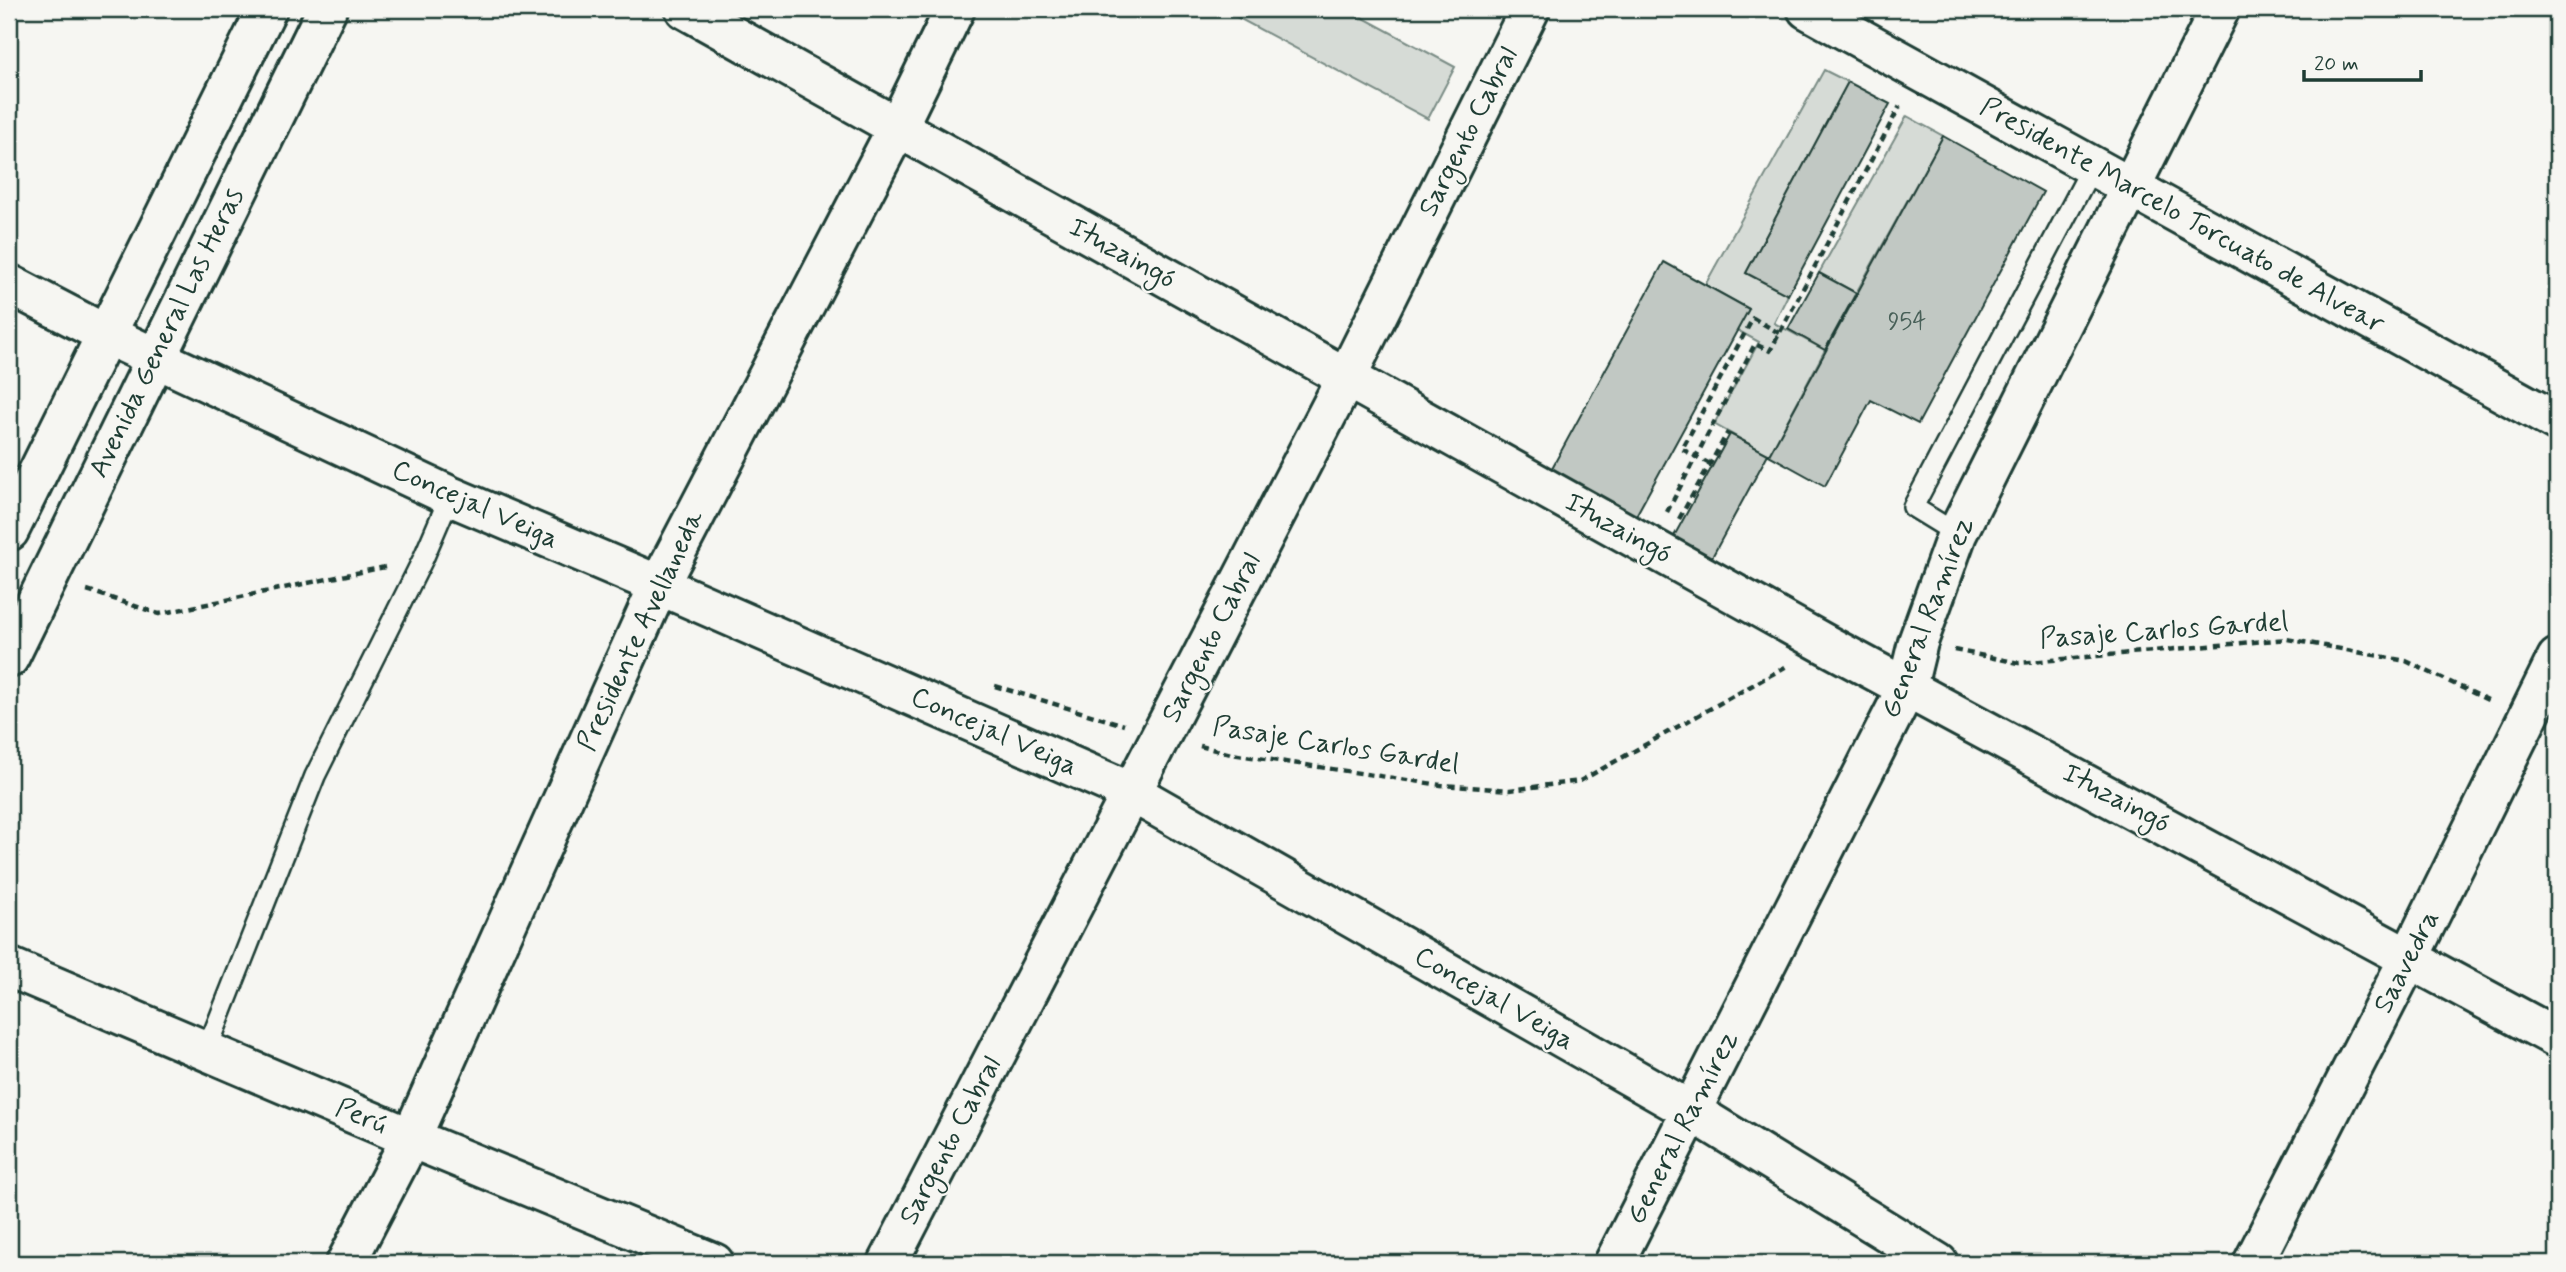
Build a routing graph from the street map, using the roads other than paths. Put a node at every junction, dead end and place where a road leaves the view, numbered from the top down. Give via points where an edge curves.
1 (267, 9) edge
2 (327, 9) edge
3 (685, 9) edge
4 (955, 9) edge
5 (1530, 9) edge
6 (1807, 9) edge
7 (2220, 9) edge
8 (897, 128) junction
9 (2092, 167) junction
10 (2132, 187) junction
11 (9, 284) edge
12 (105, 334) junction
13 (155, 358) junction
14 (1346, 378) junction
15 (2557, 422) edge
16 (450, 496) junction
17 (9, 531) edge
18 (1957, 534) junction
19 (659, 585) junction
20 (9, 658) edge
21 (2557, 659) edge
22 (1907, 687) junction
23 (1133, 793) junction
24 (2410, 957) junction
25 (9, 967) edge
26 (2557, 1038) edge
27 (206, 1052) junction
28 (1691, 1111) junction
29 (411, 1138) junction
30 (346, 1263) edge
31 (714, 1263) edge
32 (888, 1263) edge
33 (1614, 1263) edge
34 (1938, 1263) edge
35 (2253, 1263) edge

1 - 12 street, Avenida General Las Heras
2 - 13 street, Avenida General Las Heras
3 - 8 street, Ituzaingó
4 - 8 street, Presidente Avellaneda
5 - 14 street, Sargento Cabral
6 - 9 street, Presidente Marcelo Torcuato de Alvear
7 - 10 street, General Ramírez
8 - 14 street, Ituzaingó
8 - 19 street, Presidente Avellaneda
9 - 10 street, Presidente Marcelo Torcuato de Alvear
9 - 18 lane via 1913,507
10 - 15 street, Presidente Marcelo Torcuato de Alvear
10 - 18 street, General Ramírez
11 - 12 street, Concejal Veiga
12 - 13 street, Concejal Veiga
12 - 17 street, Avenida General Las Heras
13 - 16 street, Concejal Veiga
13 - 20 street, Avenida General Las Heras
14 - 22 street, Ituzaingó
14 - 23 street, Sargento Cabral
16 - 19 street, Concejal Veiga
16 - 27 lane via 315,776
18 - 22 street, General Ramírez via 1918,642
19 - 23 street, Concejal Veiga
19 - 29 street, Presidente Avellaneda
21 - 24 street, Saavedra
22 - 24 street, Ituzaingó
22 - 28 street, General Ramírez
23 - 28 street, Concejal Veiga
23 - 32 street, Sargento Cabral
24 - 26 street, Ituzaingó
24 - 35 street, Saavedra
25 - 27 street, Perú
27 - 29 street, Perú
28 - 33 street, General Ramírez
28 - 34 street, Concejal Veiga
29 - 30 street, Presidente Avellaneda
29 - 31 street, Perú

